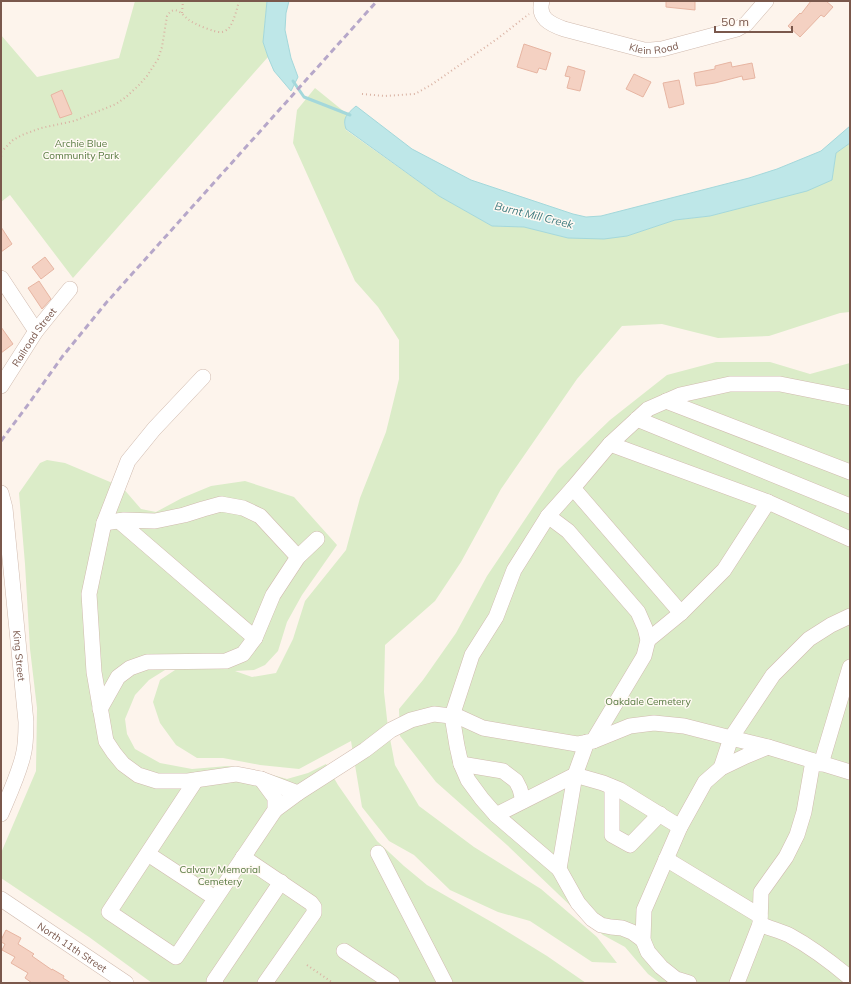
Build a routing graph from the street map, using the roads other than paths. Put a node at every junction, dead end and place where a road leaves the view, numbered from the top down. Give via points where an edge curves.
1 (766, 1) edge
2 (541, 4) edge
3 (1, 278) edge
4 (70, 289) dead end
5 (36, 331) junction
6 (203, 376) dead end
7 (1, 386) edge
8 (850, 398) edge
9 (666, 401) junction
10 (637, 419) junction
11 (610, 444) junction
12 (850, 472) edge
13 (573, 488) junction
14 (1, 493) edge
15 (768, 502) junction
16 (850, 506) edge
17 (548, 516) junction
18 (112, 522) junction
19 (850, 538) edge
20 (317, 539) dead end
21 (298, 558) junction
22 (681, 613) junction
23 (850, 616) edge
24 (255, 638) junction
25 (648, 640) junction
26 (850, 667) edge
27 (94, 672) junction
28 (118, 677) junction
29 (100, 709) junction
30 (452, 716) junction
31 (483, 728) junction
32 (455, 737) junction
33 (731, 738) junction
34 (590, 742) junction
35 (768, 747) junction
36 (817, 762) junction
37 (461, 764) junction
38 (721, 768) junction
39 (850, 772) edge
40 (575, 775) junction
41 (261, 779) junction
42 (196, 780) junction
43 (612, 787) junction
44 (298, 793) junction
45 (523, 801) junction
46 (275, 810) junction
47 (1, 814) edge
48 (660, 814) junction
49 (496, 815) junction
50 (680, 826) junction
51 (378, 853) dead end
52 (148, 854) junction
53 (243, 857) junction
54 (666, 859) junction
55 (559, 869) junction
56 (281, 882) junction
57 (761, 892) junction
58 (215, 898) junction
59 (1, 899) edge
60 (739, 903) junction
61 (644, 910) junction
62 (760, 920) junction
63 (622, 928) junction
64 (643, 940) junction
65 (752, 942) junction
66 (344, 951) dead end
67 (850, 978) edge
68 (126, 983) edge
69 (216, 983) edge
70 (265, 983) edge
71 (392, 983) edge
72 (445, 983) edge
73 (689, 983) edge
74 (736, 983) edge

1 - 2 street, Klein Road via 746,24 738,28 651,50 554,26 542,14
3 - 5 street
4 - 5 street, Railroad Street
5 - 7 street, Railroad Street
6 - 18 street via 128,461
8 - 9 street via 780,384 730,384 680,395
9 - 10 street via 648,409
9 - 12 street
10 - 11 street
10 - 16 street
11 - 13 street
11 - 15 street
13 - 17 street
13 - 22 street
14 - 47 street, King Street via 5,508 26,740 15,782
15 - 19 street
15 - 22 street via 724,570
17 - 25 street via 568,531 638,612
17 - 30 street via 514,570 496,617 472,655
18 - 21 street via 155,522 221,504 243,508 260,516
18 - 24 street
18 - 27 street via 89,594
20 - 21 street
21 - 24 street via 274,596
22 - 25 street
23 - 33 street via 809,640 773,675
24 - 28 street via 243,654 226,661 147,662 130,668
25 - 34 street via 644,656
26 - 36 street
27 - 28 street
27 - 29 street
28 - 29 street
29 - 42 street via 106,741 123,764 138,775 157,781
30 - 31 street
30 - 32 street
30 - 44 street via 434,714 411,720 391,730
31 - 32 street
31 - 34 street via 578,744
32 - 37 street
33 - 34 street via 684,726 654,723 630,726
33 - 35 street
33 - 38 street
34 - 40 street
35 - 36 street
35 - 38 street
36 - 39 street
36 - 57 street via 797,835 786,857
37 - 45 street via 503,771 516,781
37 - 49 street via 468,780
38 - 50 street via 705,782
40 - 43 street
40 - 45 street
40 - 55 street
41 - 42 street via 236,774
41 - 44 street
41 - 46 street via 275,798
42 - 52 street
43 - 48 street
43 - 48 street via 612,835 630,845
44 - 46 street
45 - 49 street
46 - 53 street
48 - 50 street
49 - 55 street
50 - 54 street
51 - 72 street
52 - 58 street
52 - 58 street via 109,912 176,957
53 - 56 street
53 - 58 street
54 - 60 street
54 - 61 street
55 - 63 street via 578,903 592,919 600,925
56 - 69 street via 214,981
56 - 70 street via 311,903 314,913
57 - 60 street
57 - 62 street
59 - 68 street, North 11th Street
60 - 62 street
60 - 65 street via 750,928
61 - 63 street
61 - 64 street
62 - 65 street
62 - 67 street via 810,948
63 - 64 street
64 - 73 street via 648,952 661,967 676,979
65 - 74 street
66 - 71 street

